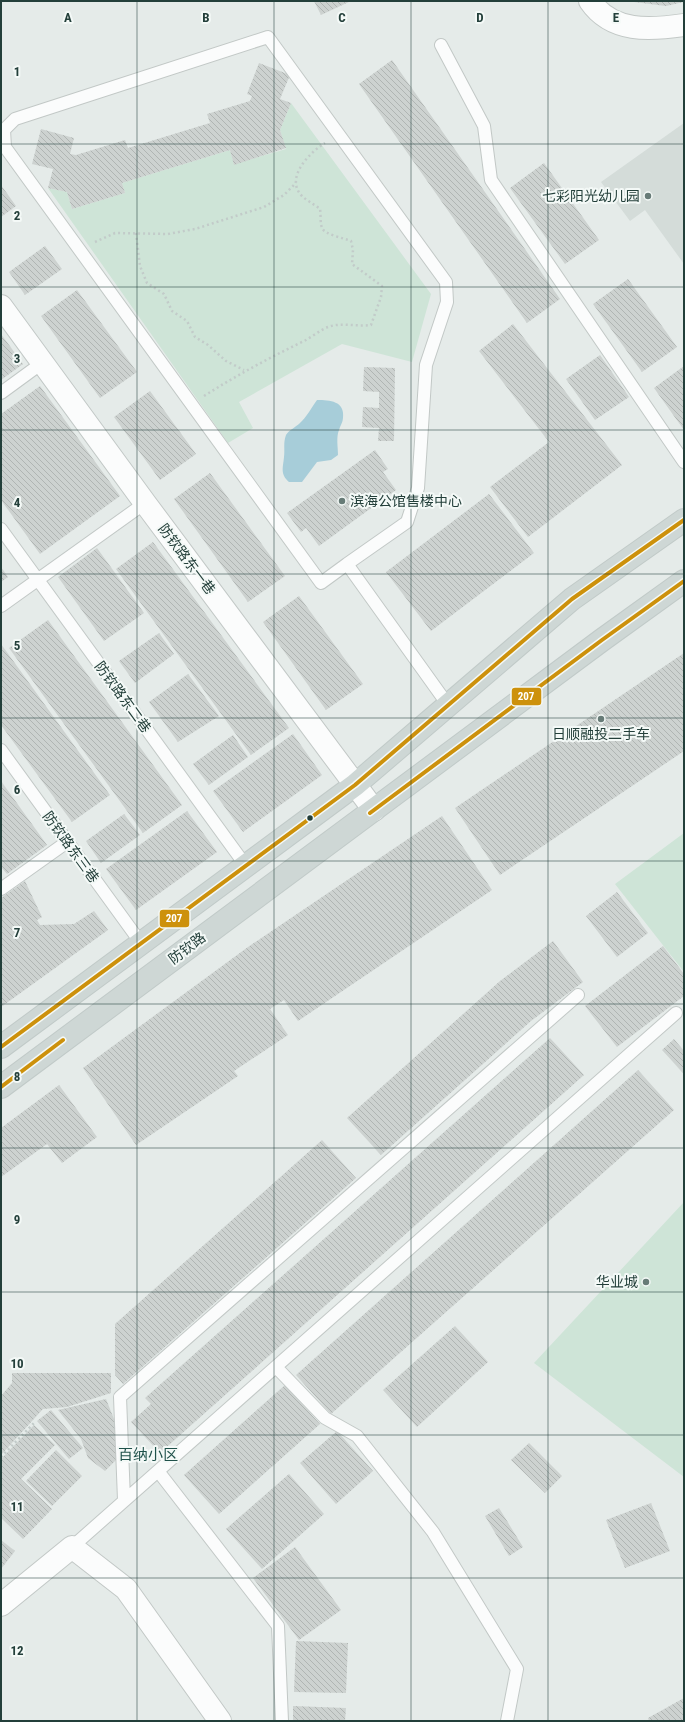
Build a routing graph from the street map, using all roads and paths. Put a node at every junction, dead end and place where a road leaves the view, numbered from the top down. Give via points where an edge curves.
1 (590, 1) edge
2 (684, 25) edge
3 (441, 45) dead end
4 (339, 134) junction
5 (296, 183) junction
6 (136, 233) junction
7 (81, 252) junction
8 (1, 306) edge
9 (42, 363) junction
10 (245, 370) junction
11 (1, 393) edge
12 (191, 404) junction
13 (684, 462) edge
14 (145, 503) junction
15 (684, 520) edge
16 (1, 528) edge
17 (347, 564) junction
18 (38, 580) junction
19 (684, 581) edge
20 (1, 606) edge
21 (448, 705) junction
22 (1, 750) edge
23 (355, 785) junction
24 (374, 810) junction
25 (67, 842) junction
26 (246, 866) junction
27 (1, 889) edge
28 (141, 943) junction
29 (578, 995) dead end
30 (676, 1012) dead end
31 (1, 1047) edge
32 (1, 1086) edge
33 (276, 1367) junction
34 (34, 1423) dead end
35 (1, 1457) edge
36 (158, 1471) junction
37 (124, 1500) junction
38 (72, 1547) junction
39 (1, 1605) edge
40 (220, 1721) edge
41 (282, 1721) edge
42 (507, 1721) edge

1 - 2 street via 597,11 620,25 655,29
3 - 13 lane via 484,126 491,180
4 - 5 path via 309,155 298,169
4 - 7 lane via 268,37 15,119 4,130 5,147
4 - 17 lane via 446,282 447,302 426,365 418,488 407,522
5 - 6 path via 264,207 195,229 168,234
5 - 10 path via 301,195 320,209 322,228 328,235 351,241 352,264 382,286 382,297 371,325 328,327
6 - 7 path via 114,233
6 - 10 path via 140,266 147,283 164,294 172,311 187,321 195,337 226,361
7 - 12 lane
8 - 9 street, 防钦路东一巷
9 - 11 lane
9 - 14 street, 防钦路东一巷
10 - 12 path
12 - 17 lane via 321,583
14 - 18 lane
14 - 23 street, 防钦路东一巷
15 - 21 main road via 572,599
16 - 18 lane, 防钦路东二巷
17 - 21 lane
18 - 20 lane
18 - 26 lane, 防钦路东二巷
19 - 24 main road, 防钦路
21 - 23 main road
22 - 25 lane, 防钦路东三巷
23 - 24 street, 防钦路东一巷
23 - 26 main road
24 - 32 main road, 防钦路
25 - 27 lane
25 - 28 lane, 防钦路东三巷
26 - 28 main road
28 - 31 main road
29 - 37 lane via 120,1397
30 - 33 lane
33 - 36 lane
33 - 42 lane via 325,1418 357,1436 433,1532 517,1669
34 - 35 path
36 - 37 lane
36 - 41 lane via 278,1626
37 - 38 lane
38 - 39 street
38 - 40 street via 126,1589

